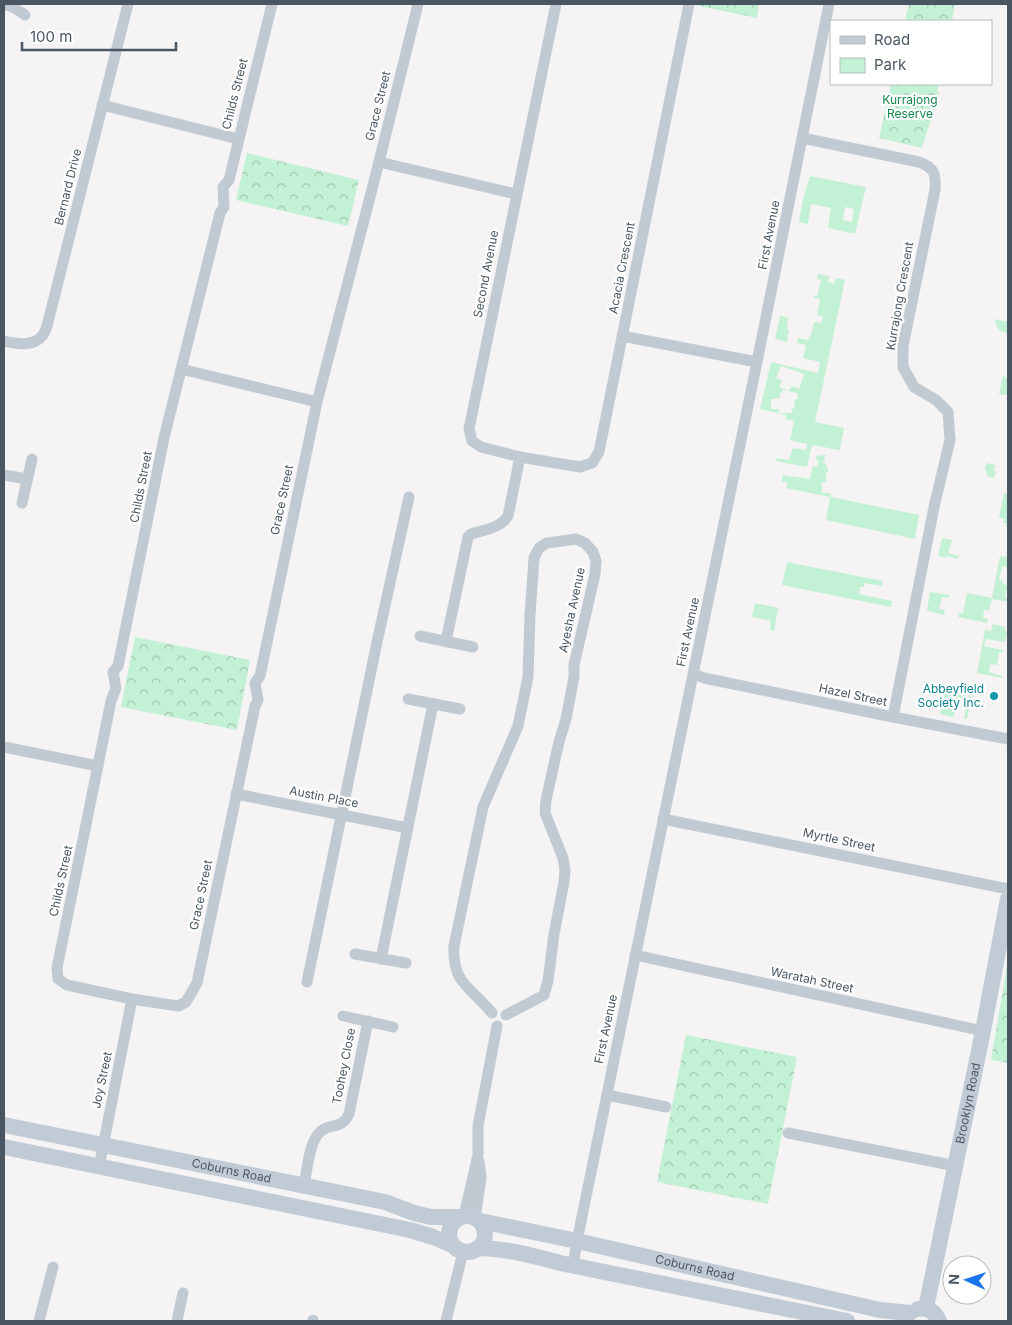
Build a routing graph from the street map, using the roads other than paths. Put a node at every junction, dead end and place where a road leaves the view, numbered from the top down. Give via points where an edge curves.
1 (4, 4) edge
2 (128, 4) edge
3 (272, 4) edge
4 (418, 4) edge
5 (556, 4) edge
6 (689, 4) edge
7 (829, 4) edge
8 (25, 15) dead end
9 (102, 105) junction
10 (802, 138) junction
11 (238, 139) junction
12 (379, 162) junction
13 (516, 194) junction
14 (622, 336) junction
15 (4, 341) edge
16 (757, 362) junction
17 (181, 369) junction
18 (317, 402) junction
19 (520, 457) junction
20 (32, 459) dead end
21 (4, 475) edge
22 (27, 479) junction
23 (410, 497) dead end
24 (22, 503) dead end
25 (420, 636) dead end
26 (446, 641) junction
27 (473, 647) dead end
28 (694, 674) junction
29 (408, 699) dead end
30 (433, 704) junction
31 (460, 709) dead end
32 (893, 717) junction
33 (1008, 739) edge
34 (4, 747) edge
35 (98, 766) junction
36 (236, 794) junction
37 (341, 815) junction
38 (663, 819) junction
39 (408, 828) junction
40 (1008, 889) edge
41 (1008, 899) edge
42 (355, 954) dead end
43 (635, 955) junction
44 (381, 959) junction
45 (406, 963) dead end
46 (307, 982) dead end
47 (132, 999) junction
48 (492, 1012) junction
49 (506, 1015) junction
50 (343, 1016) dead end
51 (368, 1021) junction
52 (393, 1026) dead end
53 (497, 1026) junction
54 (983, 1031) junction
55 (607, 1095) junction
56 (666, 1107) dead end
57 (4, 1125) edge
58 (788, 1133) dead end
59 (102, 1145) junction
60 (4, 1147) edge
61 (956, 1166) junction
62 (99, 1167) junction
63 (304, 1186) junction
64 (469, 1218) junction
65 (577, 1241) junction
66 (457, 1248) junction
67 (479, 1248) junction
68 (573, 1266) junction
69 (53, 1267) dead end
70 (183, 1293) dead end
71 (926, 1308) junction
72 (907, 1317) edge
73 (38, 1321) edge
74 (177, 1321) edge
75 (446, 1321) edge
76 (847, 1321) edge
77 (939, 1321) edge

1 - 8 street
2 - 9 street, Bernard Drive
3 - 11 street, Childs Street
4 - 12 street, Grace Street
5 - 13 street, Second Avenue
6 - 14 street, Acacia Crescent
7 - 10 street, First Avenue
9 - 11 street
9 - 15 street, Bernard Drive via 48,326 35,342
10 - 16 street, First Avenue
10 - 32 street, Kurrajong Crescent via 919,162 934,171 936,179 903,346 903,367 914,387 936,400 948,412 950,440
11 - 17 street, Childs Street via 229,180 223,187 224,207
12 - 13 street
12 - 18 street, Grace Street
13 - 19 street, Second Avenue via 468,429 472,441 481,447
14 - 16 street
14 - 19 street, Acacia Crescent via 599,452 592,464 580,467
16 - 28 street, First Avenue
17 - 18 street
17 - 35 street, Childs Street via 118,666 113,672 116,688 110,702
18 - 36 street, Grace Street via 260,676 255,683 258,700
19 - 26 street via 505,521 468,537
20 - 22 street
21 - 22 street
22 - 24 street
23 - 37 street
25 - 26 street
26 - 27 street
28 - 32 street, Hazel Street
28 - 38 street, First Avenue
29 - 30 street
30 - 31 street
30 - 39 street
32 - 33 street, Hazel Street
34 - 35 street
35 - 47 street, Childs Street via 57,968 58,979
36 - 37 street, Austin Place
36 - 47 street, Grace Street via 197,982 186,1002 178,1006
37 - 39 street, Austin Place
37 - 46 street
38 - 40 street, Myrtle Street
38 - 43 street, First Avenue
39 - 44 street
41 - 54 street, Brooklyn Road
42 - 44 street
43 - 54 street, Waratah Street
43 - 55 street, First Avenue
44 - 45 street
47 - 59 street, Joy Street
48 - 49 street via 501,1010
48 - 49 street, Ayesha Avenue via 457,974 454,946 484,807 518,726 528,676 534,558 539,548 547,543 576,539 593,552 595,574 545,813 563,858 564,882 544,995
48 - 53 street, Ayesha Avenue via 492,1023
49 - 53 street, Ayesha Avenue via 504,1024
50 - 51 street, Toohey Close
51 - 52 street, Toohey Close
51 - 63 street, Toohey Close via 349,1114 341,1124 329,1126 314,1139
53 - 64 street, Ayesha Avenue via 478,1126 482,1178
54 - 61 street, Brooklyn Road
55 - 56 street
55 - 65 street, First Avenue
57 - 59 street, Coburns Road
58 - 61 street
59 - 62 street, Joy Street
59 - 63 street, Coburns Road
60 - 62 street, Coburns Road
61 - 71 street, Brooklyn Road
62 - 66 street, Coburns Road via 410,1230
63 - 64 street, Coburns Road via 385,1202 431,1217
64 - 65 street, Coburns Road
64 - 66 street via 453,1221 450,1226 449,1239
64 - 67 street via 485,1232
65 - 68 street, First Avenue
65 - 72 street, Coburns Road
66 - 67 street via 474,1251
66 - 75 street
67 - 68 street, Coburns Road via 517,1251
68 - 76 street, Coburns Road
69 - 73 street
70 - 74 street
71 - 72 street via 915,1309
71 - 77 street

